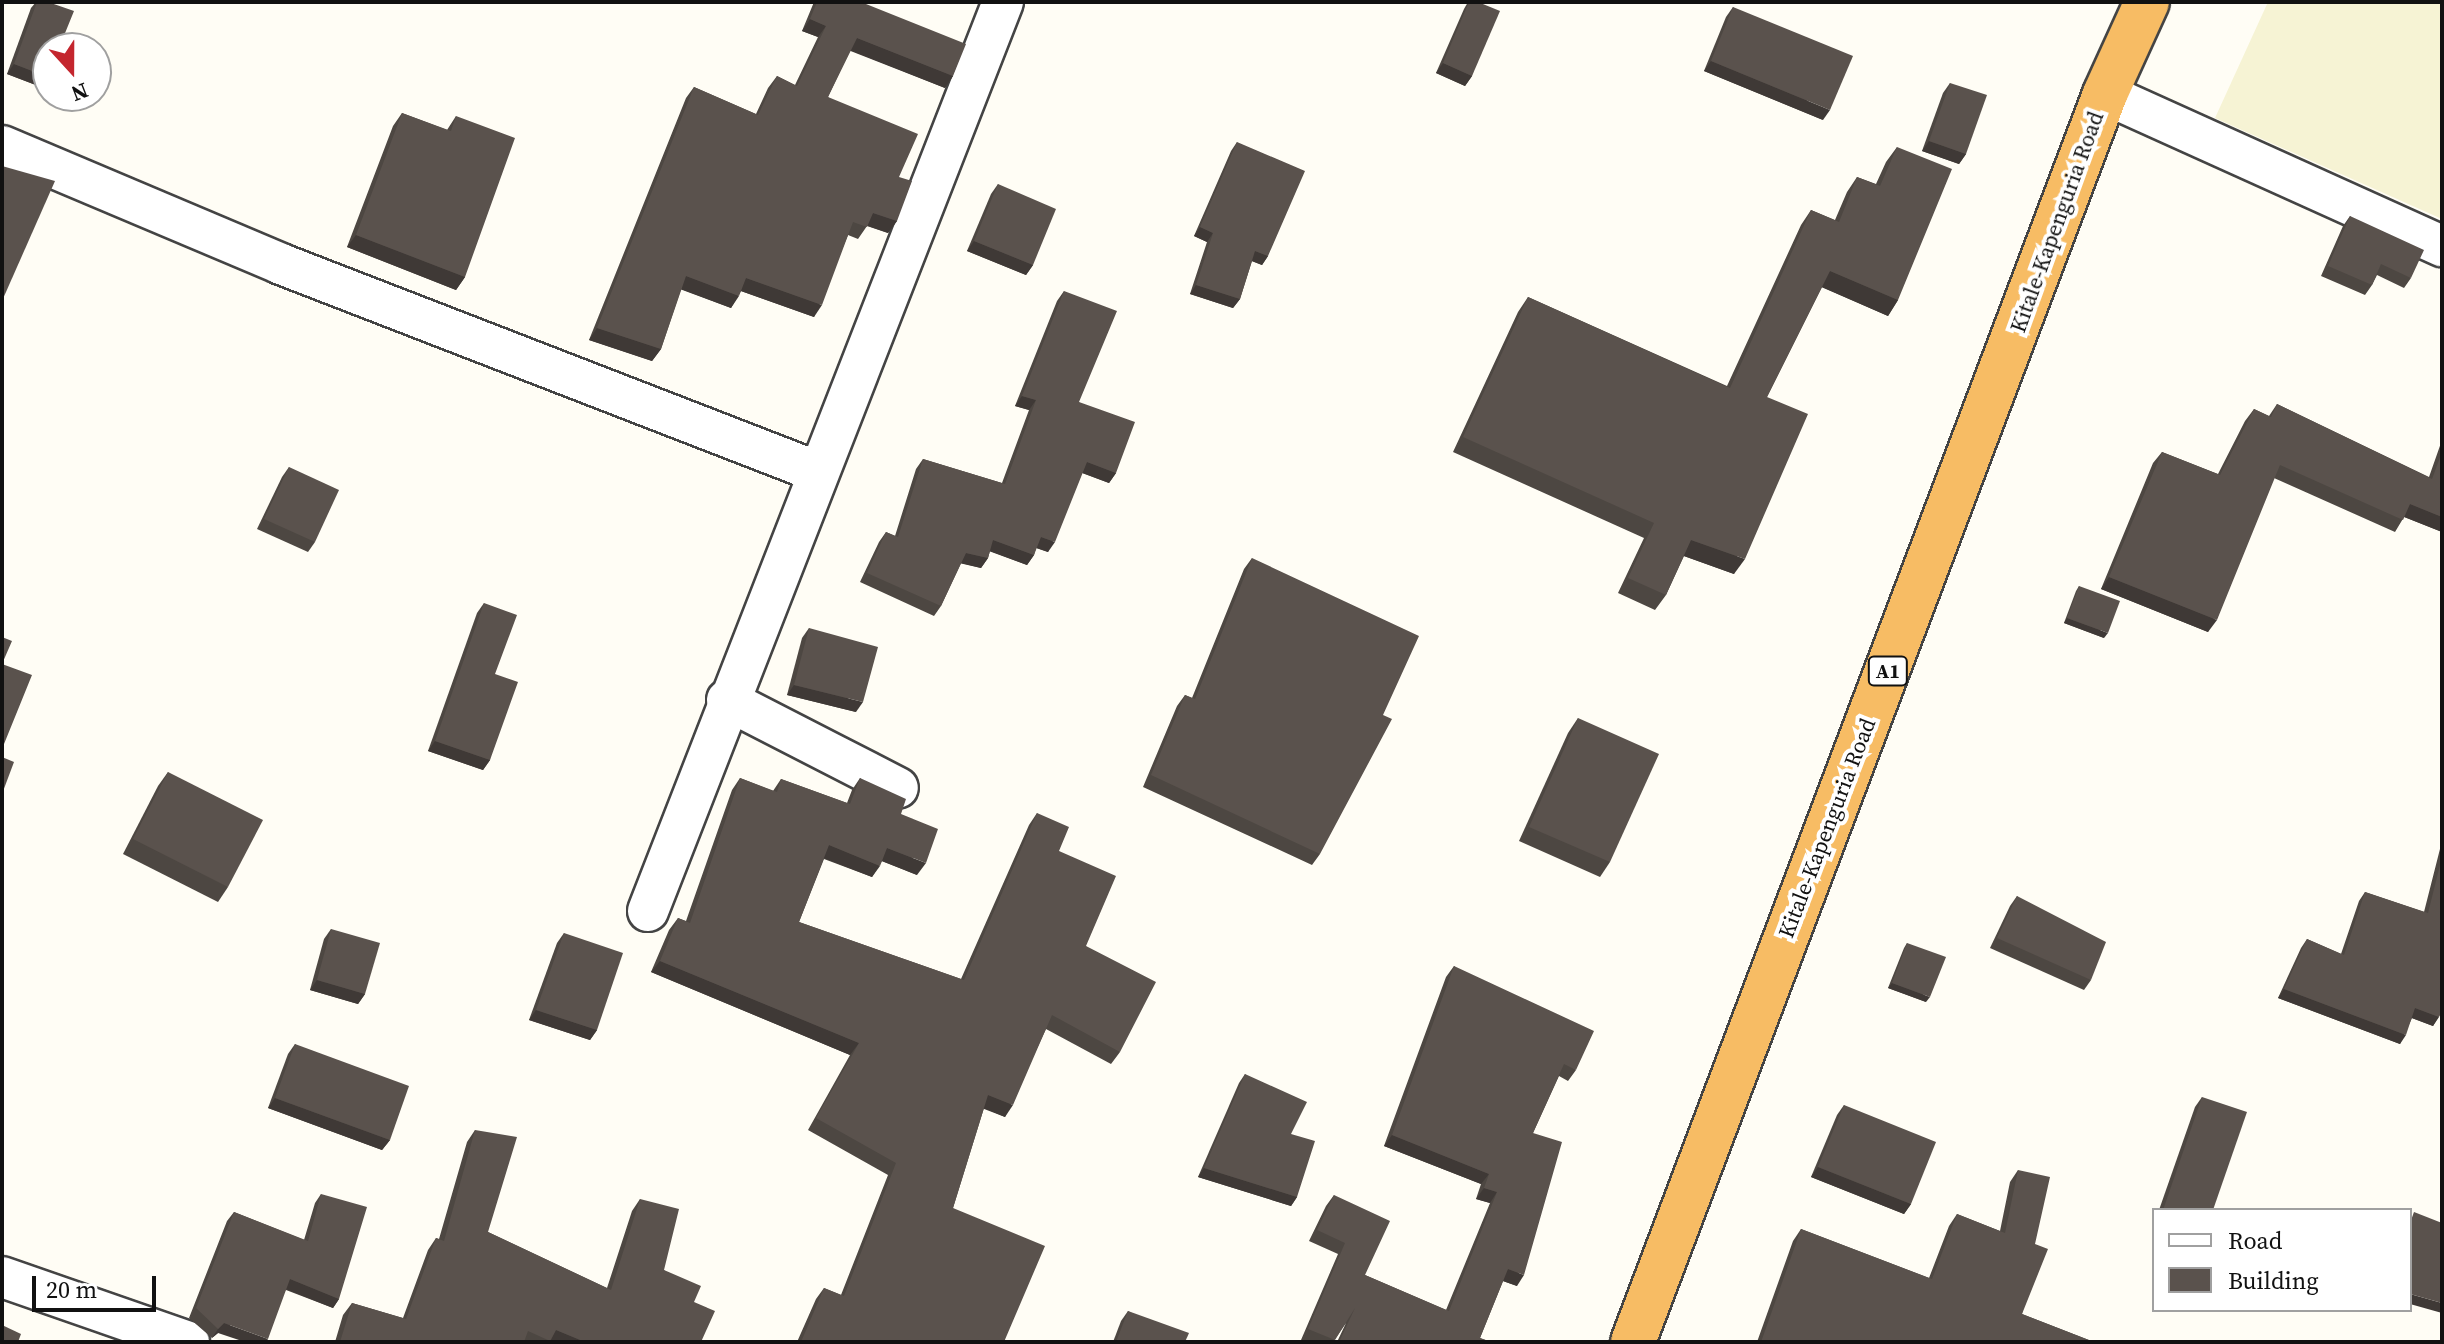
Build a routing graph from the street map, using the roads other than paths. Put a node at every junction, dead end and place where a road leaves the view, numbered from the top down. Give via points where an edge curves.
1 (1003, 2) edge
2 (2147, 2) edge
3 (2105, 94) junction
4 (2, 146) edge
5 (2442, 246) edge
6 (818, 472) junction
7 (727, 700) junction
8 (898, 788) dead end
9 (648, 911) dead end
10 (2, 1277) edge
11 (189, 1342) edge
12 (1633, 1342) edge

1 - 6 street
2 - 3 highway, Kitale-Kapenguria Road / A1
3 - 5 street
3 - 12 highway, Kitale-Kapenguria Road / A1
4 - 6 street via 281,264
6 - 7 street
7 - 8 street
7 - 9 street
10 - 11 street

